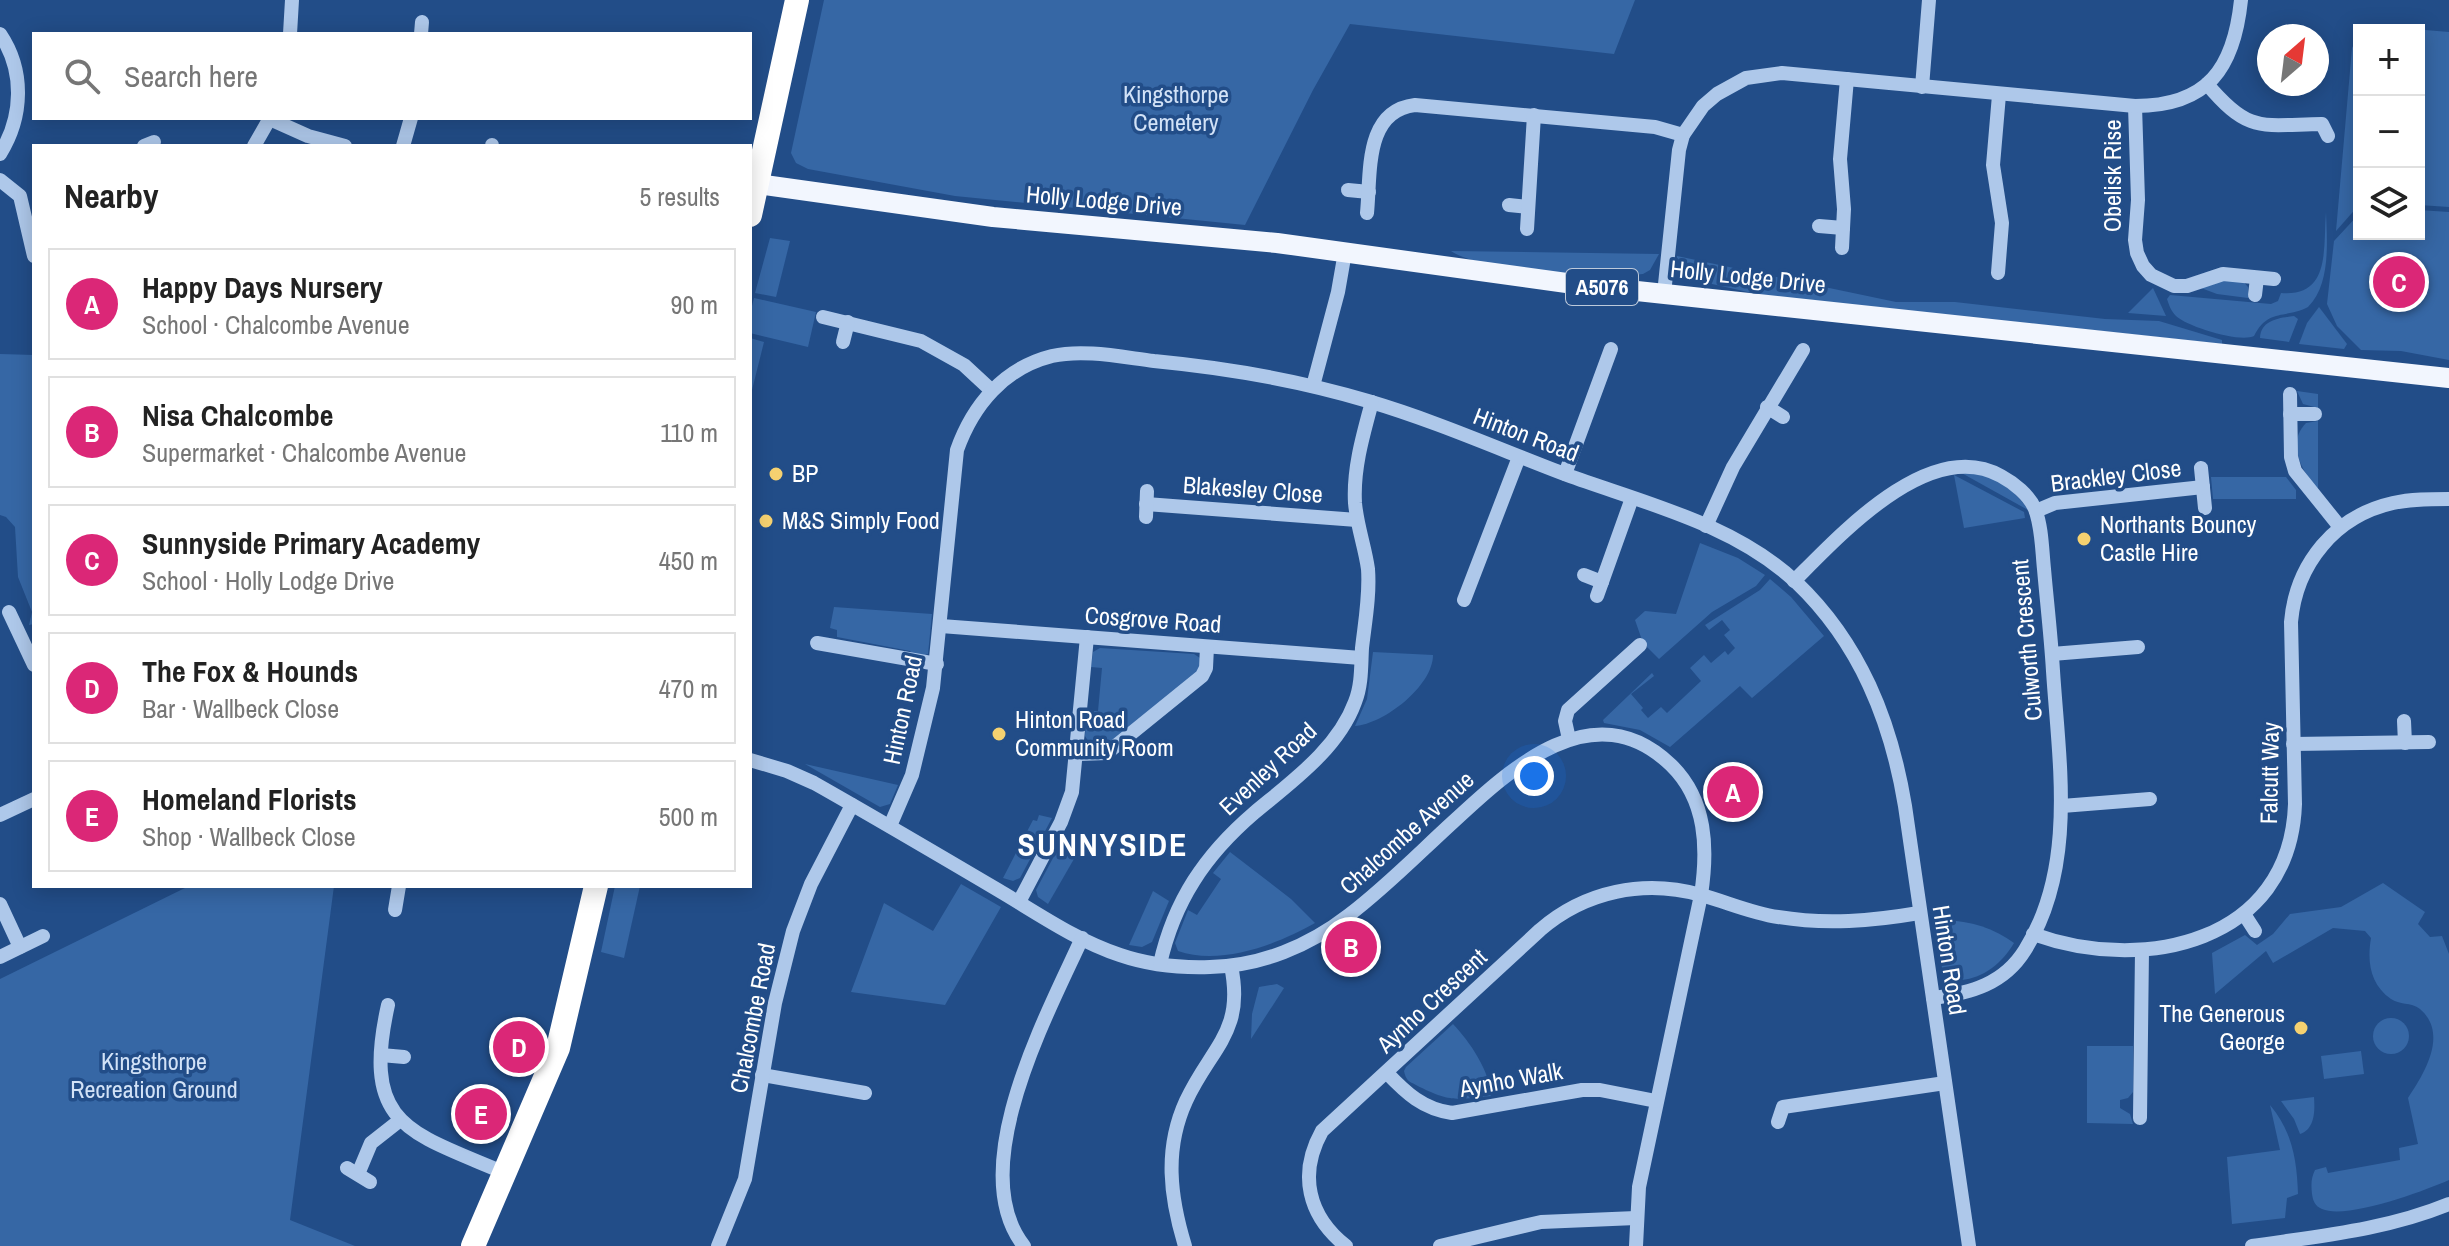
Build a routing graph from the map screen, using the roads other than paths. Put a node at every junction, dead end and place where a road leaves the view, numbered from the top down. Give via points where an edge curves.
1 (292, 0) edge
2 (797, 0) edge
3 (1929, 0) edge
4 (2241, 0) edge
5 (290, 32) edge
6 (0, 34) edge
7 (1847, 79) junction
8 (2207, 84) junction
9 (1922, 87) junction
10 (1999, 95) junction
11 (2135, 106) junction
12 (1534, 115) junction
13 (269, 120) edge
14 (275, 120) edge
15 (410, 120) edge
16 (2326, 125) dead end
17 (1683, 135) junction
18 (255, 144) edge
19 (337, 144) edge
20 (404, 144) edge
21 (0, 154) edge
22 (0, 180) edge
23 (757, 184) junction
24 (32, 189) edge
25 (1348, 190) dead end
26 (1369, 192) junction
27 (20, 196) junction
28 (1509, 205) dead end
29 (752, 206) edge
30 (1528, 207) junction
31 (1367, 213) dead end
32 (1819, 226) dead end
33 (1843, 228) junction
34 (1527, 229) dead end
35 (32, 247) edge
36 (1842, 248) dead end
37 (1345, 252) junction
38 (1994, 264) dead end
39 (2257, 278) junction
40 (2274, 279) dead end
41 (1664, 294) junction
42 (2255, 295) dead end
43 (823, 317) dead end
44 (848, 322) junction
45 (843, 342) dead end
46 (1611, 349) dead end
47 (1803, 350) dead end
48 (2449, 378) edge
49 (1313, 386) junction
50 (991, 390) junction
51 (2290, 394) dead end
52 (1372, 402) junction
53 (1767, 407) junction
54 (2290, 414) junction
55 (2315, 414) dead end
56 (1783, 417) dead end
57 (1519, 457) junction
58 (2201, 468) dead end
59 (1565, 474) junction
60 (2203, 487) junction
61 (1632, 498) junction
62 (2449, 499) edge
63 (1146, 504) dead end
64 (2205, 508) dead end
65 (2036, 511) junction
66 (1357, 520) junction
67 (1706, 526) junction
68 (2340, 527) junction
69 (1584, 575) dead end
70 (1794, 581) junction
71 (1464, 600) dead end
72 (9, 612) dead end
73 (941, 626) junction
74 (28, 635) edge
75 (1087, 637) junction
76 (817, 643) dead end
77 (1640, 645) dead end
78 (1207, 647) junction
79 (2138, 647) dead end
80 (2052, 654) junction
81 (32, 655) edge
82 (1361, 658) junction
83 (937, 664) junction
84 (2404, 721) dead end
85 (1569, 739) junction
86 (2429, 742) dead end
87 (2405, 743) junction
88 (2293, 744) junction
89 (1078, 754) junction
90 (752, 761) edge
91 (2150, 799) dead end
92 (32, 800) edge
93 (852, 805) junction
94 (2062, 806) junction
95 (0, 815) edge
96 (890, 826) junction
97 (399, 888) edge
98 (596, 888) edge
99 (1701, 895) junction
100 (1019, 902) junction
101 (0, 904) edge
102 (395, 910) dead end
103 (1919, 913) junction
104 (2244, 914) junction
105 (2255, 931) dead end
106 (2033, 934) junction
107 (43, 936) dead end
108 (1082, 938) junction
109 (20, 947) junction
110 (2142, 950) junction
111 (0, 957) edge
112 (1160, 964) junction
113 (1231, 966) junction
114 (1933, 998) junction
115 (388, 1005) dead end
116 (381, 1055) junction
117 (404, 1057) dead end
118 (1387, 1073) junction
119 (762, 1075) junction
120 (1945, 1083) junction
121 (865, 1094) dead end
122 (1656, 1101) junction
123 (2135, 1109) dead end
124 (399, 1121) junction
125 (1778, 1122) dead end
126 (505, 1173) junction
127 (358, 1174) dead end
128 (2449, 1204) edge
129 (1636, 1218) junction
130 (473, 1246) edge
131 (718, 1246) edge
132 (1024, 1246) edge
133 (1185, 1246) edge
134 (1346, 1246) edge
135 (1440, 1246) edge
136 (1636, 1246) edge
137 (1969, 1246) edge
138 (2252, 1246) edge

1 - 5 street
2 - 23 highway
3 - 9 street
4 - 8 street, Obelisk Rise via 2232,49
6 - 21 street via 15,64 19,101
7 - 9 street, Obelisk Rise
7 - 17 street, Obelisk Rise via 1782,73 1746,78 1703,106
7 - 33 street via 1840,159
8 - 11 street, Obelisk Rise via 2166,105
8 - 16 street via 2252,123
9 - 10 street, Obelisk Rise
10 - 11 street, Obelisk Rise
10 - 38 street via 1993,165 2002,223
11 - 39 street, Obelisk Rise via 2135,240 2143,266 2174,286 2223,274
12 - 17 street via 1655,127
12 - 26 street via 1415,105 1395,110 1376,134
12 - 30 street
13 - 18 street
14 - 19 street
15 - 20 street
17 - 41 street, Obelisk Rise
22 - 27 street
23 - 29 highway
23 - 37 main road, Holly Lodge Drive / A5076 via 993,217
24 - 27 street
25 - 26 street
26 - 31 street
27 - 35 street
28 - 30 street
30 - 34 street
32 - 33 street
33 - 36 street
37 - 41 main road, Holly Lodge Drive / A5076
37 - 49 street
39 - 40 street, Obelisk Rise
39 - 42 street
41 - 48 main road, Holly Lodge Drive / A5076
43 - 44 street
44 - 45 street
44 - 50 street via 934,347
46 - 59 street
47 - 53 street
49 - 50 street, Hinton Road via 1227,369 1061,354 1036,361
49 - 52 street, Hinton Road
50 - 73 street, Hinton Road via 972,415 957,450
51 - 54 street
52 - 57 street, Hinton Road
52 - 66 street, Evenley Road via 1356,470
53 - 56 street
53 - 67 street
54 - 55 street
54 - 68 street via 2295,471
57 - 59 street, Hinton Road
57 - 71 street
58 - 60 street, Brackley Close
59 - 61 street, Hinton Road
60 - 64 street, Brackley Close
60 - 65 street, Brackley Close via 2055,503
61 - 67 street, Hinton Road
61 - 69 street via 1599,589
62 - 68 street, Falcutt Way via 2392,503
63 - 66 street, Blakesley Close
65 - 70 street via 2017,488 1991,471 1946,467 1877,506
65 - 80 street, Culworth Crescent
66 - 82 street, Evenley Road via 1368,579
67 - 70 street, Hinton Road via 1746,546
68 - 88 street, Falcutt Way via 2308,564 2294,599
70 - 103 street, Hinton Road via 1848,645 1886,721 1898,764
72 - 74 street
73 - 75 street, Cosgrove Road
73 - 83 street, Hinton Road
74 - 81 street
75 - 78 street, Cosgrove Road
75 - 89 street
76 - 83 street
77 - 85 street via 1568,710
78 - 82 street, Cosgrove Road
78 - 89 street via 1202,676 1107,753
79 - 80 street
80 - 94 street, Culworth Crescent
82 - 112 street, Evenley Road via 1357,696 1342,727 1308,767 1212,856 1178,904
83 - 96 street, Hinton Road via 916,763
84 - 87 street
85 - 99 street, Chalcombe Avenue via 1619,737 1645,746 1674,768 1694,798 1703,825
85 - 113 street, Chalcombe Avenue via 1503,776 1327,931 1266,960
86 - 87 street
87 - 88 street
88 - 104 street, Falcutt Way via 2290,842 2272,884
89 - 100 street via 1067,808
90 - 93 street, Chalcombe Avenue via 800,777
91 - 94 street
92 - 95 street
93 - 96 street, Chalcombe Avenue
93 - 119 street, Chalcombe Road via 793,931
94 - 106 street, Culworth Crescent via 2055,870
96 - 100 street, Chalcombe Avenue
97 - 102 street
98 - 126 highway via 558,1048
99 - 103 street, Aynho Crescent via 1798,920 1845,922
99 - 118 street, Aynho Crescent via 1643,888 1572,907 1540,930
99 - 122 street, Chalcombe Avenue
100 - 108 street, Chalcombe Avenue
101 - 109 street
103 - 114 street, Hinton Road
104 - 105 street
104 - 110 street, Falcutt Way via 2198,937
106 - 110 street, Falcutt Way via 2086,949
106 - 114 street, Culworth Crescent via 2020,958 1997,980
107 - 109 street
108 - 112 street, Chalcombe Avenue via 1121,956
108 - 132 street via 1031,1049 1013,1106 1004,1197 1011,1226
109 - 111 street
110 - 123 street
112 - 113 street, Chalcombe Avenue
113 - 133 street via 1236,998 1231,1025 1190,1092 1174,1138 1171,1193
114 - 120 street, Hinton Road
115 - 116 street
116 - 117 street
116 - 124 street via 383,1090
118 - 122 street, Aynho Walk via 1413,1098 1452,1113 1582,1090
118 - 134 street, Aynho Crescent via 1322,1131 1310,1163 1314,1207
119 - 121 street
119 - 131 street, Chalcombe Road via 745,1179
120 - 125 street via 1783,1107
120 - 137 street, Hinton Road
122 - 129 street, Chalcombe Avenue
124 - 126 street
124 - 127 street via 371,1143
126 - 130 highway
128 - 138 street via 2376,1228
129 - 135 street via 1541,1222
129 - 136 street, Chalcombe Avenue

